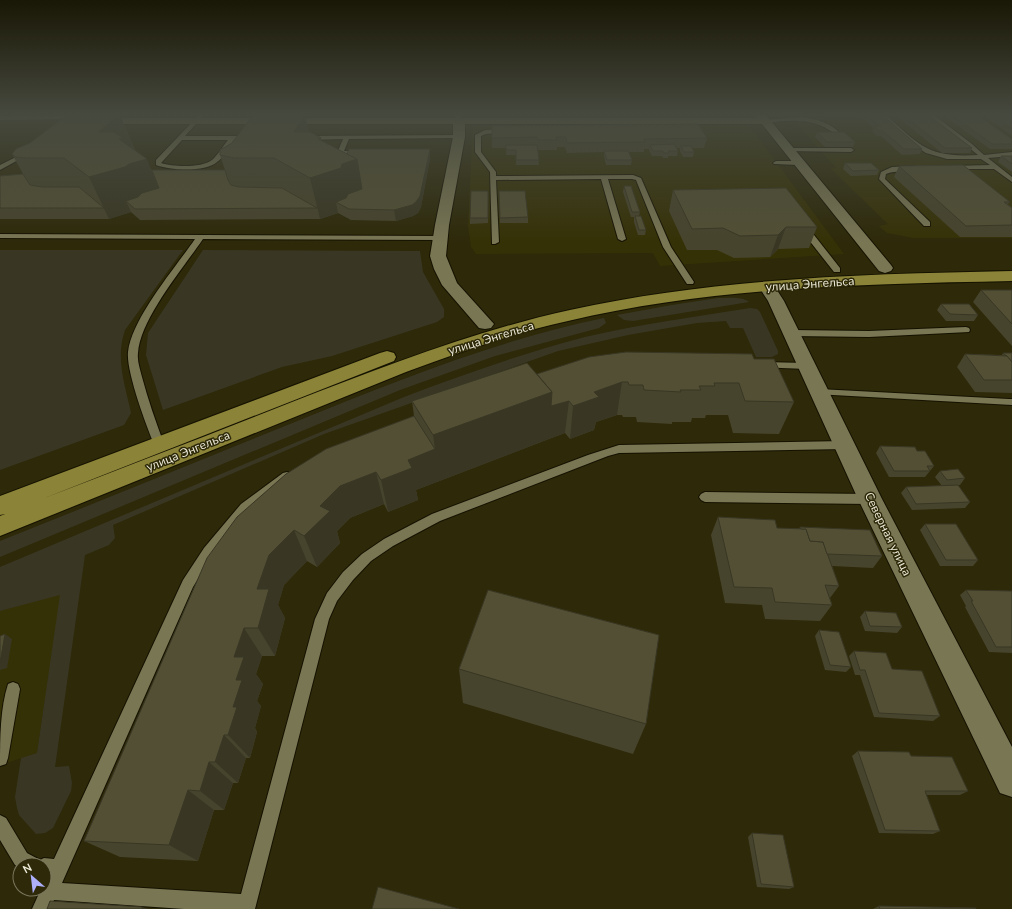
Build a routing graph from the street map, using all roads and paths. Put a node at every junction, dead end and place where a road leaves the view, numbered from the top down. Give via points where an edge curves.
1 (20, 157) edge
2 (162, 157) edge
3 (216, 157) edge
4 (455, 157) edge
5 (483, 157) edge
6 (795, 157) edge
7 (983, 157) edge
8 (776, 163) dead end
9 (799, 163) junction
10 (996, 167) junction
11 (0, 168) edge
12 (924, 168) edge
13 (948, 168) edge
14 (604, 177) junction
15 (494, 178) junction
16 (1012, 180) edge
17 (800, 222) edge
18 (927, 224) dead end
19 (0, 236) edge
20 (200, 238) junction
21 (441, 238) junction
22 (622, 239) dead end
23 (495, 242) dead end
24 (1012, 265) edge
25 (889, 273) junction
26 (842, 275) junction
27 (1012, 276) edge
28 (763, 281) junction
29 (690, 282) junction
30 (490, 330) junction
31 (966, 330) dead end
32 (792, 333) junction
33 (751, 365) edge
34 (807, 366) junction
35 (819, 392) junction
36 (1009, 402) dead end
37 (845, 445) junction
38 (162, 452) junction
39 (297, 469) edge
40 (705, 497) dead end
41 (870, 499) junction
42 (0, 506) edge
43 (0, 526) edge
44 (13, 688) dead end
45 (0, 758) edge
46 (1012, 781) edge
47 (0, 824) edge
48 (20, 857) edge
49 (52, 868) edge
50 (52, 891) edge
51 (46, 897) edge
52 (247, 906) edge
53 (41, 909) edge

1 - 11 lane
2 - 3 lane via 158,164 166,166 198,166 211,163
4 - 21 street
5 - 15 lane via 492,168
6 - 9 street
7 - 10 lane
8 - 9 lane
9 - 25 street
10 - 13 lane
10 - 16 lane
12 - 18 lane via 892,169 883,173 882,179
14 - 15 lane
14 - 22 lane
14 - 29 lane via 639,178 667,247
15 - 23 lane
17 - 26 lane
19 - 20 lane
20 - 21 lane
20 - 38 lane via 145,318 135,339 135,368
21 - 30 street via 438,256 445,277
24 - 25 main road, улица Энгельса
25 - 26 main road, улица Энгельса
25 - 27 main road, улица Энгельса
26 - 28 main road, улица Энгельса
28 - 29 main road, улица Энгельса
28 - 30 main road, улица Энгельса
28 - 32 street, Северная улица
29 - 30 main road, улица Энгельса via 589,299
30 - 38 main road, улица Энгельса via 384,374
31 - 32 lane via 869,334
32 - 34 street, Северная улица
33 - 34 lane
34 - 35 street, Северная улица
35 - 36 lane
35 - 37 street, Северная улица
37 - 41 street, Северная улица
37 - 52 lane via 619,449 435,519 374,552 343,582 322,619
38 - 42 main road, улица Энгельса
38 - 43 main road, улица Энгельса
39 - 49 lane via 245,507 208,552 188,584
40 - 41 lane
41 - 46 street, Северная улица
44 - 45 lane
47 - 48 lane
50 - 52 lane
51 - 53 lane

